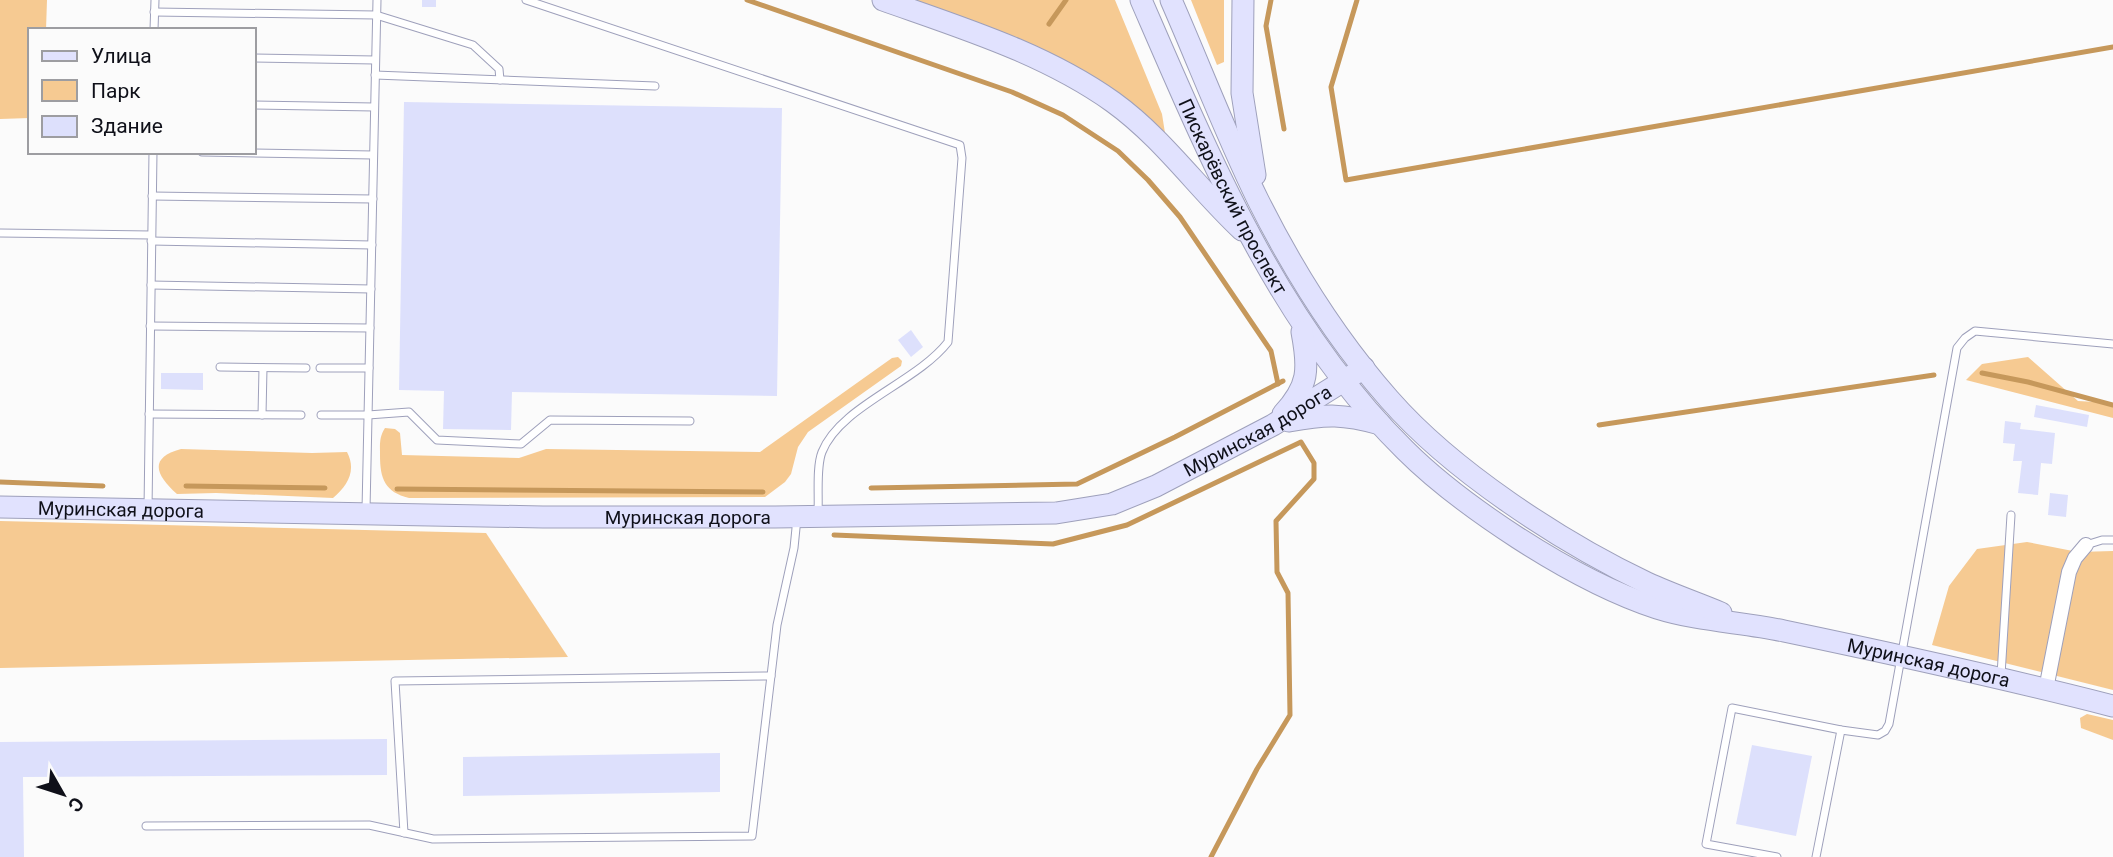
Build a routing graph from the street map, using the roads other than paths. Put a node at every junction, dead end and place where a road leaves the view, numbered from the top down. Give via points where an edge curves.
1 (155, 0) edge
2 (377, 0) edge
3 (526, 0) edge
4 (883, 0) edge
5 (1141, 0) edge
6 (1171, 0) edge
7 (1243, 0) edge
8 (155, 12) junction
9 (376, 15) junction
10 (154, 28) edge
11 (256, 58) edge
12 (375, 60) junction
13 (375, 75) junction
14 (500, 80) junction
15 (655, 86) dead end
16 (256, 105) edge
17 (374, 107) junction
18 (256, 153) edge
19 (153, 154) edge
20 (373, 155) junction
21 (152, 196) junction
22 (1257, 198) junction
23 (373, 199) junction
24 (0, 233) edge
25 (151, 238) junction
26 (1254, 242) junction
27 (372, 245) junction
28 (151, 285) junction
29 (371, 289) junction
30 (1300, 320) junction
31 (150, 327) junction
32 (370, 328) junction
33 (2113, 344) edge
34 (220, 368) dead end
35 (263, 368) junction
36 (306, 368) dead end
37 (320, 368) dead end
38 (369, 368) junction
39 (1364, 368) junction
40 (1344, 383) junction
41 (149, 414) junction
42 (262, 415) junction
43 (301, 415) dead end
44 (321, 415) dead end
45 (368, 415) junction
46 (690, 421) dead end
47 (1380, 424) junction
48 (1273, 425) junction
49 (0, 508) edge
50 (148, 509) junction
51 (366, 515) junction
52 (2011, 515) dead end
53 (808, 517) junction
54 (2113, 540) edge
55 (2086, 545) joint
56 (1745, 623) junction
57 (1902, 656) junction
58 (771, 676) junction
59 (2001, 679) junction
60 (2046, 689) junction
61 (2113, 706) edge
62 (1841, 730) junction
63 (146, 825) dead end
64 (404, 833) junction
65 (1777, 857) edge
66 (1816, 857) edge

1 - 8 lane
2 - 9 lane
3 - 53 lane via 960,145 948,342 830,436 821,455
4 - 26 street via 1062,69 1114,103 1164,145
5 - 26 street, Пискарёвский проспект via 1205,148
6 - 22 street, Пискарёвский проспект
7 - 22 street via 1242,93
8 - 9 lane
8 - 10 lane
9 - 12 lane
9 - 14 lane via 473,45 499,69
11 - 12 lane
12 - 13 lane
13 - 14 lane
13 - 17 lane
14 - 15 lane
16 - 17 lane
17 - 20 lane
18 - 20 lane
19 - 21 lane
20 - 23 lane
21 - 23 lane
21 - 25 lane
22 - 39 street, Пискарёвский проспект via 1304,282
23 - 27 lane
24 - 25 lane
25 - 27 lane
25 - 28 lane
26 - 30 street, Пискарёвский проспект
27 - 29 lane
28 - 29 lane
28 - 31 lane
29 - 32 lane
30 - 40 street, Пискарёвский проспект
30 - 48 street via 1308,360 1305,383 1295,402
31 - 32 lane
31 - 41 lane
32 - 38 lane
33 - 57 lane via 1975,331 1957,348
34 - 35 lane
35 - 36 lane
35 - 42 lane
37 - 38 lane
38 - 45 lane
39 - 40 street, Муринская дорога
39 - 56 street, Муринская дорога via 1421,432 1504,498 1648,583
40 - 47 street, Муринская дорога
40 - 48 street, Муринская дорога
41 - 42 lane
41 - 50 lane
42 - 43 lane
44 - 45 lane
45 - 46 lane via 409,412 438,440 521,444 550,420
45 - 51 lane
47 - 48 street via 1322,415
47 - 56 street, Муринская дорога via 1469,505 1550,558 1655,607
48 - 53 street, Муринская дорога via 1112,504 1056,513
49 - 50 street, Муринская дорога
50 - 51 street, Муринская дорога
51 - 53 street, Муринская дорога
52 - 59 lane
53 - 58 lane via 794,548
54 - 55 lane
55 - 60 street via 2069,572
56 - 57 street, Муринская дорога
57 - 59 street, Муринская дорога
57 - 62 lane via 1885,731 1878,735
58 - 64 lane via 752,836 433,839
58 - 64 lane via 395,681
59 - 60 street, Муринская дорога
60 - 61 street, Муринская дорога
62 - 65 lane via 1732,708 1706,844
62 - 66 lane
63 - 64 lane via 369,825

